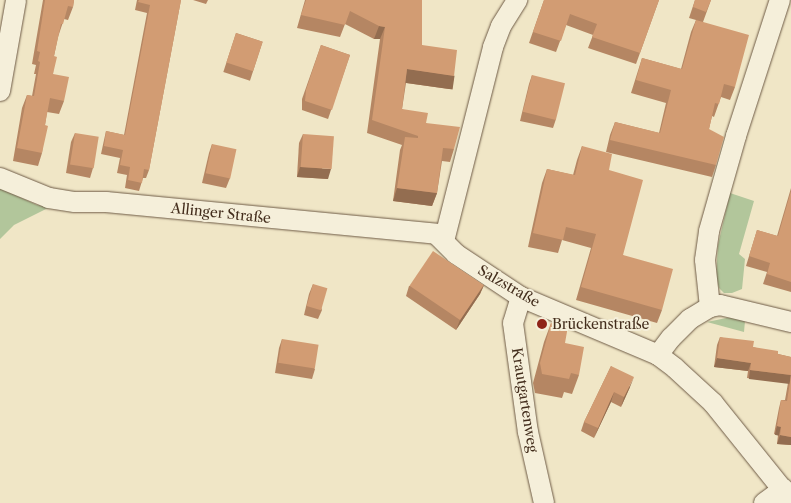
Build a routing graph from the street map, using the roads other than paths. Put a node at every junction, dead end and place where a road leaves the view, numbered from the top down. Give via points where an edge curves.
1 (16, 0) edge
2 (780, 0) edge
3 (508, 2) edge
4 (0, 91) edge
5 (0, 178) edge
6 (444, 241) junction
7 (521, 297) junction
8 (710, 307) junction
9 (791, 322) edge
10 (658, 355) junction
11 (787, 494) edge
12 (544, 503) edge
13 (764, 503) edge

1 - 4 street
2 - 8 street via 709,231 705,260
3 - 6 street via 492,47
5 - 6 street, Allinger Straße via 49,198 75,202 125,203 436,234
6 - 7 street, Salzstraße via 456,254
7 - 10 street, Salzstraße
7 - 12 street, Krautgartenweg via 513,323 528,432
8 - 9 street via 720,305
8 - 10 street via 690,318
10 - 11 street, Salzstraße via 693,382 713,403
11 - 13 street

